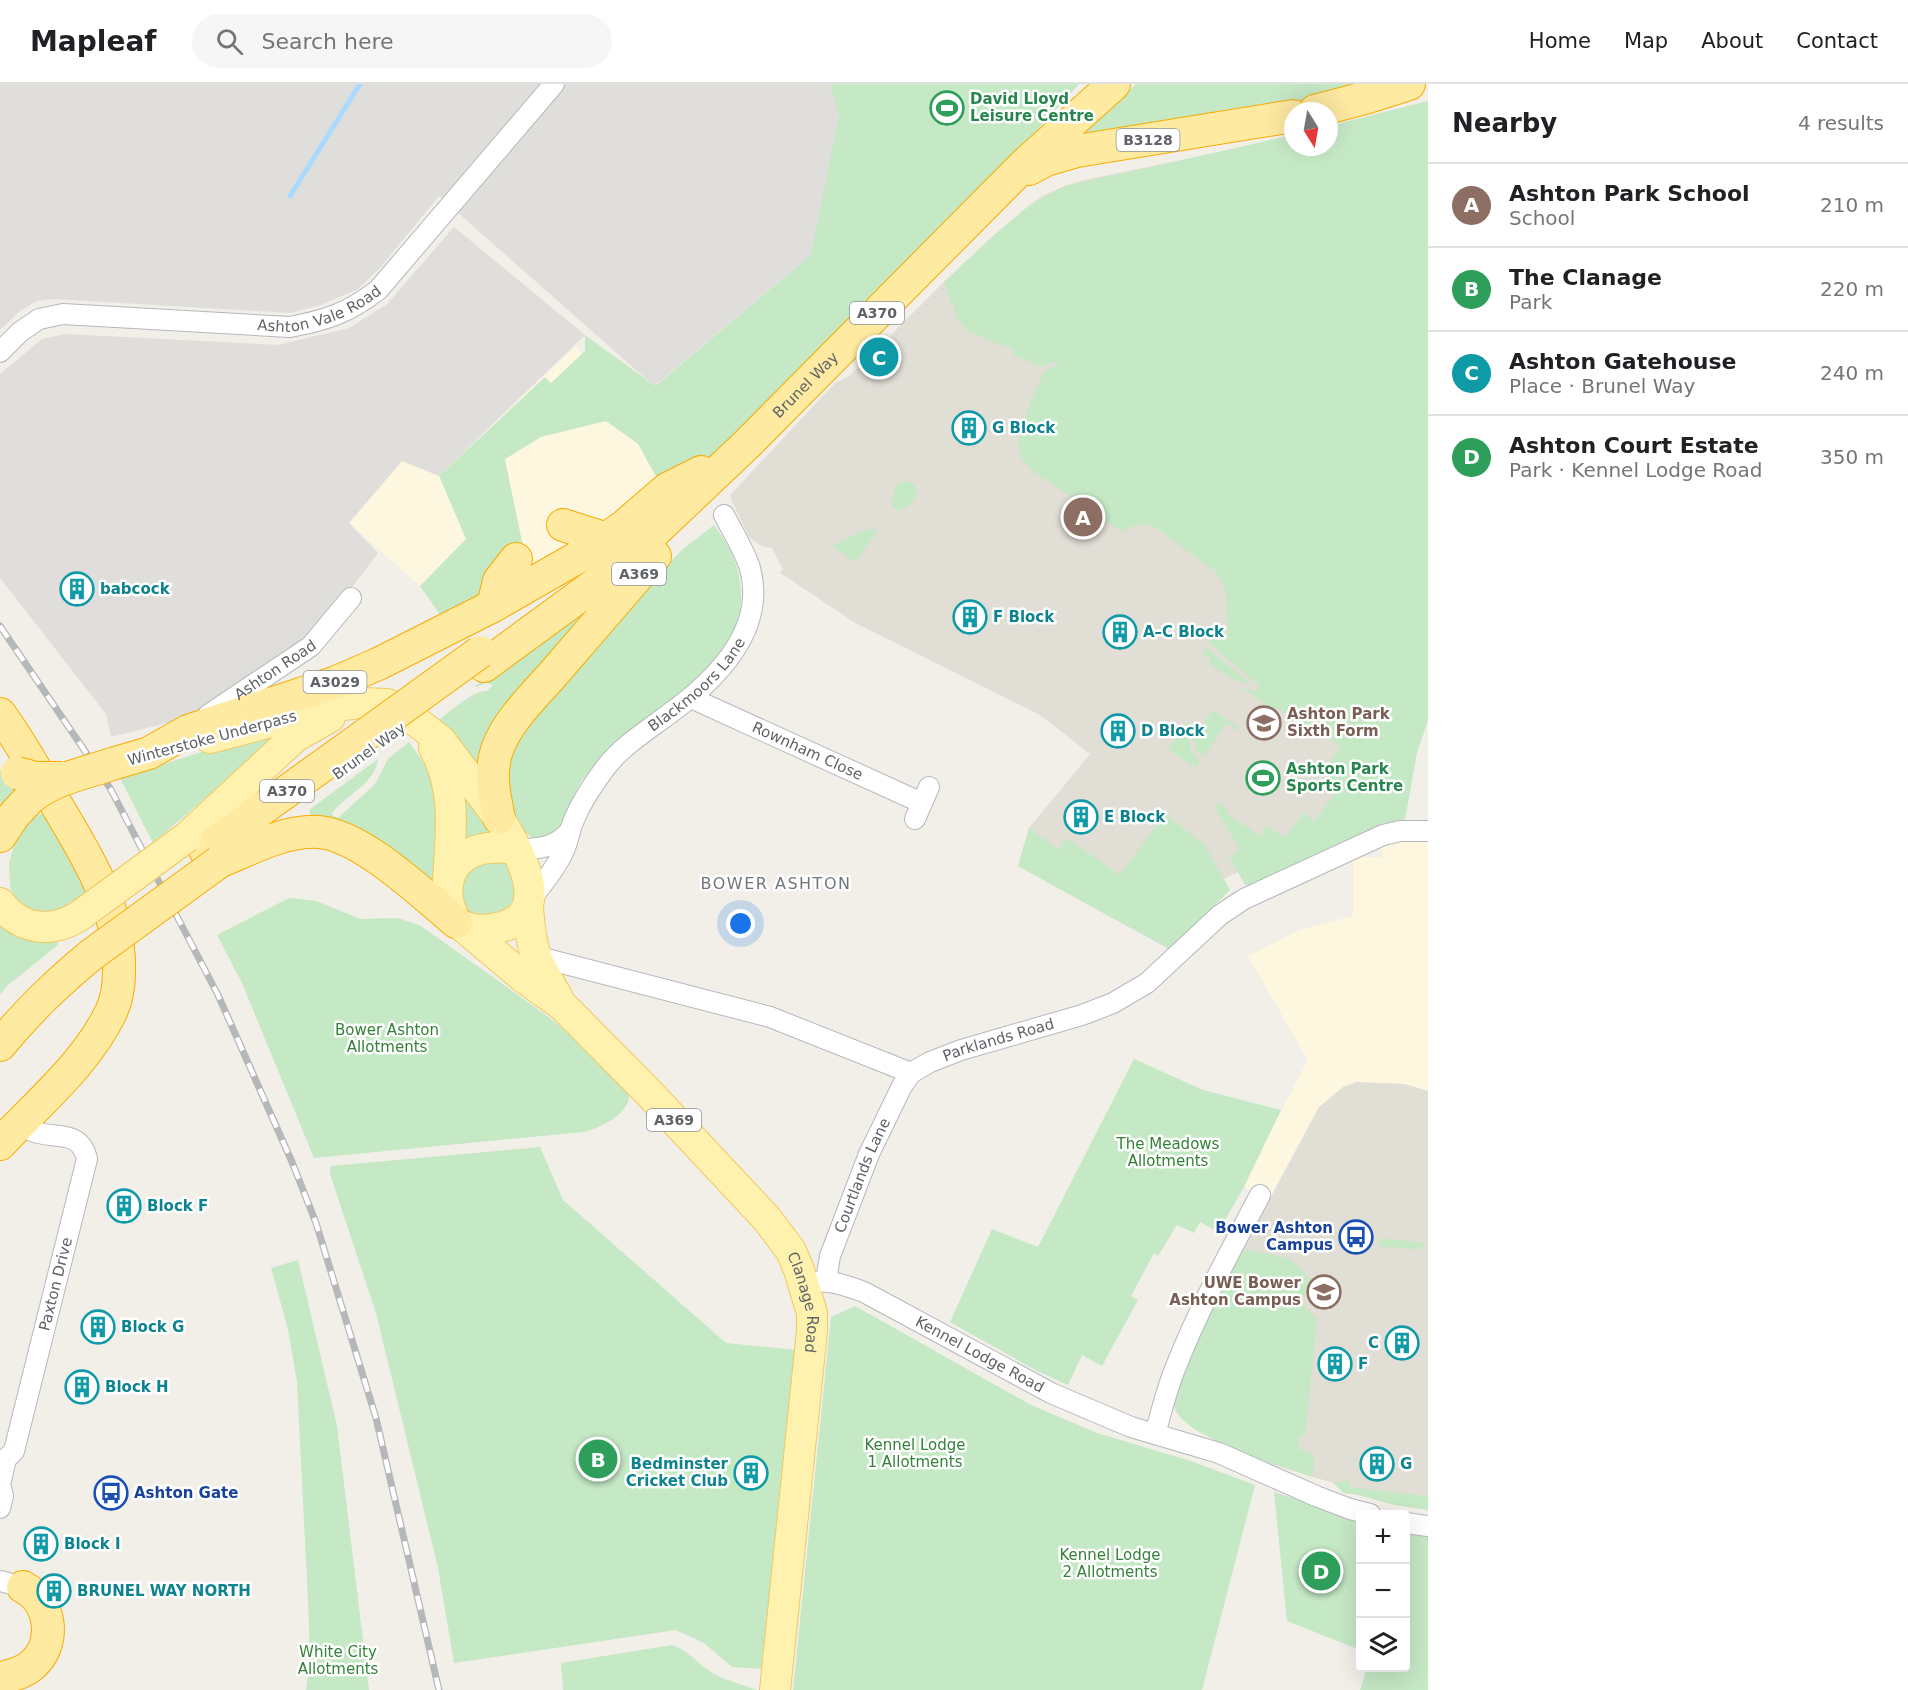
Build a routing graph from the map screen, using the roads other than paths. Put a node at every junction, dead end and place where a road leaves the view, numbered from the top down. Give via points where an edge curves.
1 (554, 84) edge
2 (1092, 84) edge
3 (1114, 84) edge
4 (1409, 84) edge
5 (1338, 105) edge
6 (1284, 118) edge
7 (1017, 172) junction
8 (0, 352) edge
9 (740, 450) junction
10 (724, 515) dead end
11 (563, 525) dead end
12 (607, 539) junction
13 (516, 559) dead end
14 (351, 598) dead end
15 (493, 606) junction
16 (691, 698) junction
17 (0, 714) edge
18 (420, 725) junction
19 (369, 727) junction
20 (188, 731) junction
21 (149, 753) junction
22 (16, 778) edge
23 (922, 803) dead end
24 (499, 818) junction
25 (570, 831) junction
26 (1428, 831) edge
27 (0, 836) edge
28 (204, 850) junction
29 (517, 850) junction
30 (448, 880) junction
31 (0, 903) edge
32 (529, 904) junction
33 (458, 923) junction
34 (85, 936) junction
35 (535, 956) junction
36 (562, 1006) junction
37 (0, 1015) edge
38 (0, 1045) edge
39 (911, 1073) junction
40 (21, 1121) junction
41 (0, 1144) edge
42 (1260, 1195) dead end
43 (815, 1283) junction
44 (1155, 1434) junction
45 (0, 1485) edge
46 (0, 1508) edge
47 (1356, 1510) edge
48 (1410, 1524) edge
49 (1428, 1526) edge
50 (12, 1584) edge
51 (0, 1678) edge
52 (776, 1690) edge

1 - 8 street, Ashton Vale Road via 378,290 341,314 290,327 63,314 39,319
2 - 7 highway
3 - 7 highway, A370
4 - 5 highway
6 - 7 highway, B3128 via 1077,152
7 - 9 highway, Brunel Way / A370
9 - 12 highway, A3029 via 667,489
9 - 19 highway, Brunel Way / A370 via 612,572 482,659
9 - 24 highway, A369 via 502,738 492,771
10 - 16 street, Blackmoors Lane via 749,566 752,608 734,651
11 - 12 highway
12 - 15 highway, A3029
13 - 15 highway via 499,581
14 - 20 street, Ashton Road via 311,646
15 - 20 highway, A3029 via 378,664
16 - 23 street, Rownham Close
16 - 25 street, Blackmoors Lane via 608,765 588,791
17 - 40 highway via 94,870 114,919 119,952 119,988 112,1010 89,1048
18 - 19 main road, Winterstoke Underpass / A3029 via 387,705
18 - 24 main road, Winterstoke Underpass / A369 via 441,741
18 - 30 main road, Winterstoke Underpass via 443,764 448,784 452,820
19 - 21 main road, Winterstoke Underpass / A3029 via 332,706
19 - 28 highway, Brunel Way / A370
19 - 28 main road, Winterstoke Underpass / A3029 via 338,713 295,737
20 - 21 highway, A3029
21 - 22 highway, Winterstoke Underpass / A3029, bridge via 48,785
22 - 27 highway, A3029 via 14,815
24 - 29 main road, Winterstoke Underpass / A369
25 - 29 street via 552,846
25 - 32 street, Blackmoors Lane via 560,857
26 - 39 street, Parklands Road via 1383,835 1244,899 1220,915 1147,983 1113,1003 1082,1016 961,1050
28 - 33 highway via 307,832 333,834 381,862
28 - 34 highway, Brunel Way / A370
29 - 30 main road via 504,847 474,852 462,860
29 - 32 main road, A369 via 527,874
30 - 33 main road via 447,896
31 - 34 main road via 20,921 36,927 72,921
32 - 33 main road via 522,916 504,927 484,930
32 - 35 main road, Clanage Road / A369
33 - 36 main road, Clanage Road / A369
34 - 37 highway, Brunel Way / A370 via 13,998
34 - 38 highway, Brunel Way / A370 via 51,988
35 - 36 main road, Clanage Road / A369
35 - 39 street via 770,1017
36 - 43 main road, Clanage Road / A369 via 767,1219
39 - 43 street, Courtlands Lane via 865,1165 830,1256
40 - 41 highway
40 - 45 street, Paxton Drive via 33,1131 74,1140 87,1159 14,1451 6,1459
42 - 44 street via 1177,1363
43 - 44 street, Kennel Lodge Road via 864,1292 1051,1393
43 - 52 main road, Clanage Road / A369
44 - 47 street, Kennel Lodge Road via 1219,1453
45 - 46 street, Paxton Drive
48 - 49 street
50 - 51 highway via 34,1594 42,1605 48,1637 33,1665

